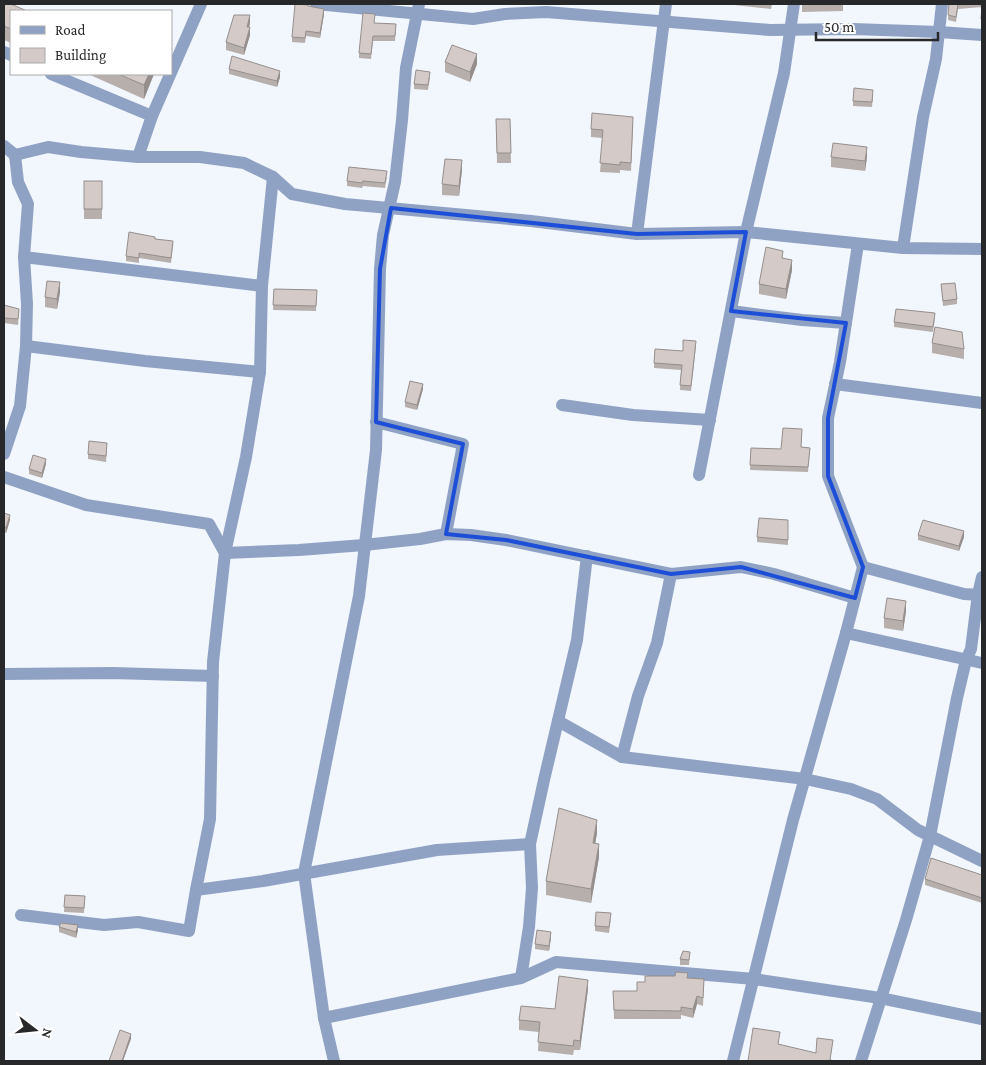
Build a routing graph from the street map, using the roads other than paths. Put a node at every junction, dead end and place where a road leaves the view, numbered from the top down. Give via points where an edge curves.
1 (201, 4) edge
2 (316, 4) edge
3 (666, 4) edge
4 (794, 4) edge
5 (942, 4) edge
6 (356, 5) edge
7 (418, 8) edge
8 (546, 8) edge
9 (664, 21) junction
10 (792, 29) junction
11 (939, 32) junction
12 (982, 35) edge
13 (172, 70) edge
14 (53, 75) edge
15 (170, 75) edge
16 (152, 116) junction
17 (4, 146) edge
18 (14, 155) junction
19 (138, 157) junction
20 (273, 177) junction
21 (390, 208) junction
22 (746, 232) junction
23 (637, 234) junction
24 (858, 244) junction
25 (903, 248) junction
26 (982, 249) edge
27 (24, 257) junction
28 (262, 286) junction
29 (731, 311) junction
30 (846, 323) junction
31 (26, 346) junction
32 (260, 372) junction
33 (835, 384) junction
34 (982, 403) edge
35 (562, 405) dead end
36 (710, 420) junction
37 (376, 422) junction
38 (4, 454) edge
39 (699, 475) dead end
40 (4, 477) edge
41 (446, 534) junction
42 (364, 544) junction
43 (225, 553) junction
44 (587, 556) junction
45 (863, 567) junction
46 (671, 574) junction
47 (982, 577) edge
48 (980, 595) edge
49 (855, 598) junction
50 (846, 634) junction
51 (966, 660) junction
52 (982, 663) edge
53 (4, 674) edge
54 (213, 676) junction
55 (558, 721) junction
56 (622, 757) junction
57 (805, 779) junction
58 (930, 836) junction
59 (530, 844) junction
60 (982, 861) edge
61 (304, 873) junction
62 (196, 890) junction
63 (22, 915) dead end
64 (521, 978) junction
65 (754, 979) junction
66 (880, 998) junction
67 (324, 1018) junction
68 (982, 1019) edge
69 (334, 1061) edge
70 (733, 1061) edge
71 (861, 1061) edge

1 - 13 street
2 - 6 street
3 - 9 street
4 - 10 street
5 - 11 street
6 - 7 street
7 - 8 street via 473,19
7 - 21 street via 406,68
8 - 9 street
9 - 10 street
9 - 23 street
10 - 11 street
10 - 22 street
11 - 12 street
11 - 25 street
14 - 16 street
15 - 16 street
16 - 19 street
17 - 18 street
18 - 19 street via 48,147
18 - 27 street via 18,182 28,204
19 - 20 street via 200,157 244,163
20 - 21 street via 292,194
20 - 28 street
21 - 23 street
21 - 37 street via 380,269
22 - 23 street
22 - 24 street
22 - 29 street
24 - 25 street
24 - 30 street
25 - 26 street
27 - 28 street
27 - 31 street
28 - 32 street
29 - 30 street
29 - 36 street
30 - 33 street
31 - 32 street
31 - 38 street via 20,406
32 - 43 street
33 - 34 street
33 - 45 street via 828,418 828,476
35 - 36 street
36 - 39 street
37 - 41 street via 463,444
37 - 42 street via 376,450
40 - 43 street via 86,505 209,524
41 - 42 street
41 - 44 street via 506,540
42 - 43 street
42 - 61 street via 359,596
43 - 54 street
44 - 46 street
44 - 55 street via 577,640
45 - 48 street via 964,594
45 - 49 street
46 - 49 street via 741,567
46 - 56 street via 657,643 638,696
47 - 48 street
48 - 51 street via 971,649
49 - 50 street
50 - 51 street
50 - 57 street
51 - 52 street
51 - 58 street
53 - 54 street
54 - 62 street via 210,819
55 - 56 street
55 - 59 street
56 - 57 street
57 - 58 street via 851,789 877,799
57 - 65 street
58 - 60 street
58 - 66 street
59 - 61 street via 437,850
59 - 64 street via 532,888
61 - 62 street
61 - 67 street
62 - 63 street via 189,931 138,922 104,925
64 - 65 street via 556,962
64 - 67 street
65 - 66 street
65 - 70 street
66 - 68 street
66 - 71 street
67 - 69 street

